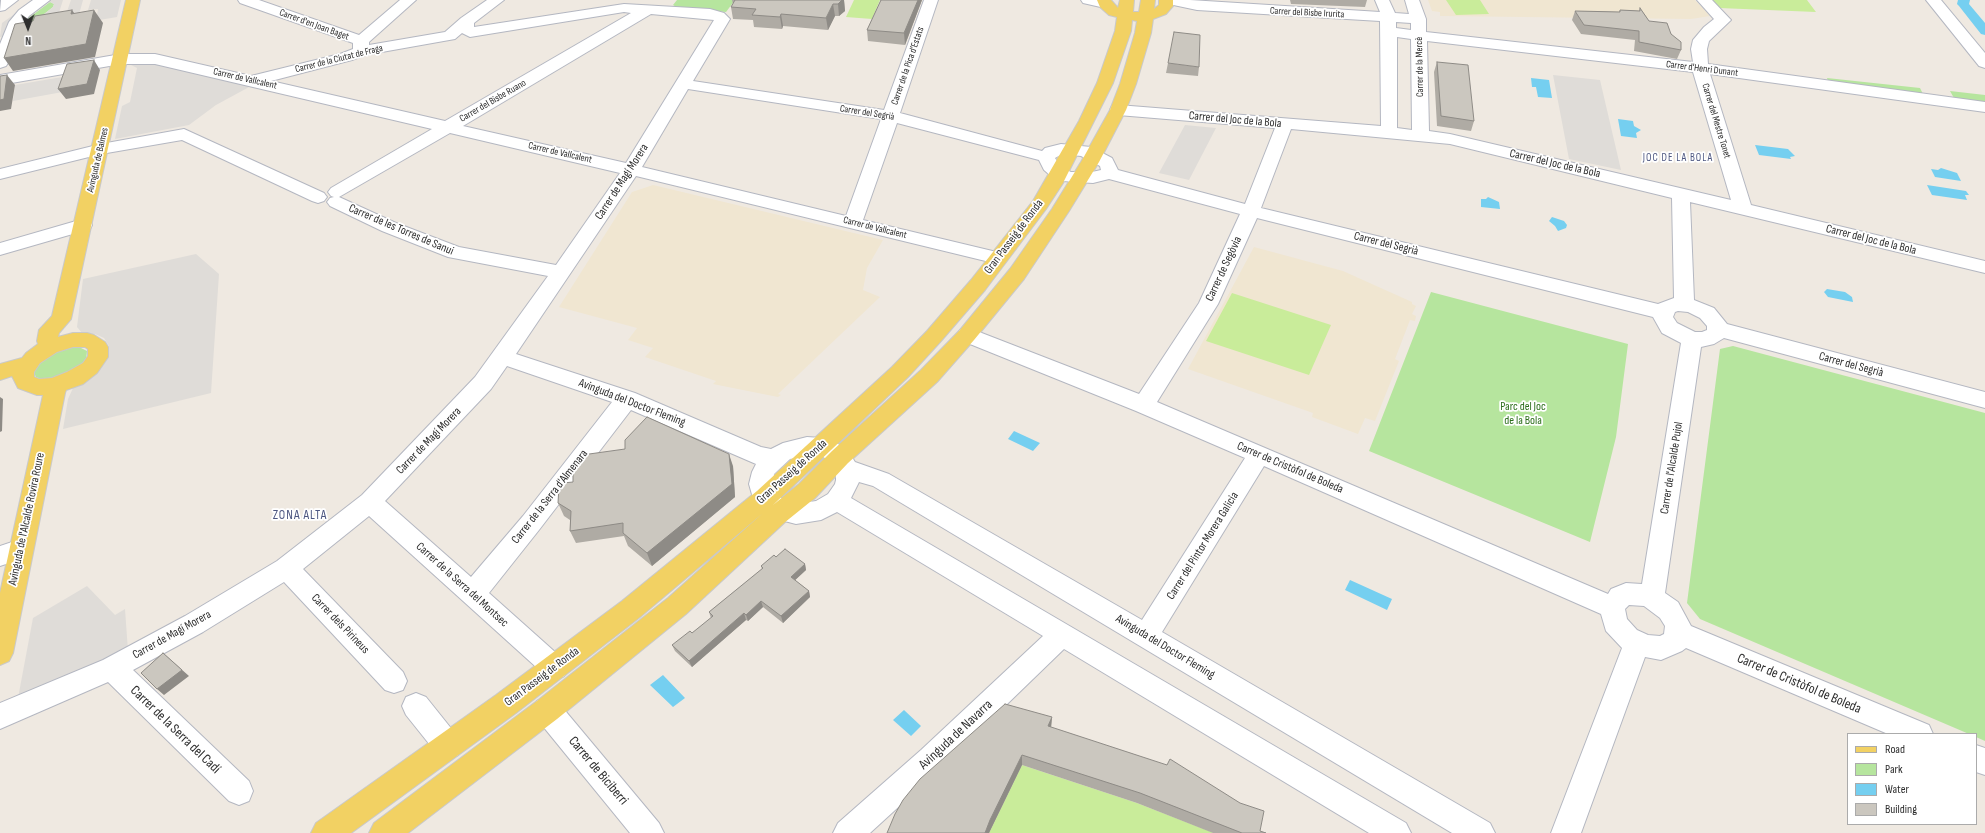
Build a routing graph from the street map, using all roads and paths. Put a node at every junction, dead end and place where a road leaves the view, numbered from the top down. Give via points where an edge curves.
1 (11, 0) edge
2 (43, 0) edge
3 (133, 0) edge
4 (245, 0) edge
5 (409, 0) edge
6 (497, 0) edge
7 (665, 0) edge
8 (931, 0) edge
9 (1088, 0) edge
10 (1127, 0) edge
11 (1148, 0) edge
12 (1382, 0) edge
13 (1412, 0) edge
14 (1704, 0) edge
15 (1933, 0) edge
16 (1104, 2) edge
17 (1166, 4) edge
18 (0, 7) edge
19 (648, 9) junction
20 (1126, 16) junction
21 (1146, 16) junction
22 (466, 21) junction
23 (1388, 25) junction
24 (1419, 27) junction
25 (361, 46) junction
26 (121, 59) junction
27 (0, 63) edge
28 (1985, 63) edge
29 (1700, 68) junction
30 (0, 80) edge
31 (253, 81) junction
32 (684, 84) junction
33 (1985, 107) edge
34 (1118, 110) junction
35 (891, 116) junction
36 (1285, 124) junction
37 (447, 128) junction
38 (1389, 132) junction
39 (1421, 135) junction
40 (101, 149) junction
41 (1072, 149) junction
42 (1094, 154) junction
43 (1046, 157) junction
44 (631, 170) junction
45 (1058, 173) junction
46 (1109, 173) junction
47 (0, 174) edge
48 (1080, 178) junction
49 (1681, 194) junction
50 (330, 197) junction
51 (1743, 209) junction
52 (1251, 211) junction
53 (853, 223) junction
54 (83, 225) junction
55 (0, 249) edge
56 (998, 258) junction
57 (1985, 267) edge
58 (561, 272) junction
59 (1684, 304) junction
60 (1663, 312) junction
61 (61, 319) junction
62 (1718, 329) junction
63 (967, 335) junction
64 (1692, 339) junction
65 (72, 340) junction
66 (50, 346) junction
67 (504, 357) junction
68 (25, 371) junction
69 (0, 372) edge
70 (57, 385) junction
71 (0, 386) edge
72 (627, 399) junction
73 (1985, 400) edge
74 (1144, 405) junction
75 (1260, 455) junction
76 (836, 457) junction
77 (766, 461) junction
78 (836, 501) junction
79 (370, 502) junction
80 (773, 504) junction
81 (10, 552) edge
82 (286, 568) junction
83 (472, 595) junction
84 (1652, 598) junction
85 (1612, 607) junction
86 (1679, 633) junction
87 (1062, 634) junction
88 (1146, 636) junction
89 (1637, 643) junction
90 (0, 653) edge
91 (112, 668) junction
92 (555, 668) junction
93 (394, 681) dead end
94 (416, 706) dead end
95 (547, 710) junction
96 (0, 716) edge
97 (1917, 733) edge
98 (448, 746) junction
99 (239, 791) dead end
100 (386, 832) edge
101 (326, 833) edge
102 (649, 833) edge
103 (848, 833) edge
104 (1396, 833) edge
105 (1480, 833) edge
106 (1566, 833) edge

1 - 18 street
2 - 27 street via 24,13 17,22
3 - 26 main road, Avinguda de Balmes
4 - 25 street, Carrer d'en Joan Baget
5 - 25 street
6 - 22 street
7 - 19 street, Carrer del Bisbe Ruano
8 - 35 street, Carrer de la Pica d'Estats
9 - 16 street
10 - 20 main road, Gran Passeig de Ronda
11 - 21 main road, Gran Passeig de Ronda
12 - 23 street
13 - 24 street, Carrer de la Mercè
14 - 29 street, Carrer del Mestre Tonet via 1723,20 1709,30 1701,40
15 - 28 street
16 - 20 main road via 1114,12
17 - 21 main road
17 - 23 street, Carrer del Bisbe Irurita
19 - 22 street via 624,8 470,32 467,30
19 - 32 street, Carrer de Magí Morera via 710,14 722,19
19 - 37 street, Carrer del Bisbe Ruano
20 - 21 main road
20 - 41 main road, Gran Passeig de Ronda via 1105,83
21 - 34 main road, Gran Passeig de Ronda via 1143,34
22 - 25 street, Carrer de la Ciutat de Fraga via 450,36
23 - 24 street, Carrer del Bisbe Irurita
23 - 38 street
24 - 29 street, Carrer d'Henri Dunant
24 - 39 street, Carrer de la Mercè
25 - 31 street, Carrer de la Ciutat de Fraga via 346,57
26 - 30 street, Carrer de Vallcalent
26 - 31 street, Carrer de Vallcalent via 155,59
26 - 40 main road, Avinguda de Balmes
29 - 33 street, Carrer d'Henri Dunant
29 - 51 street, Carrer del Mestre Tonet
31 - 37 street, Carrer de Vallcalent
32 - 35 street, Carrer del Segrià
32 - 44 street, Carrer de Magí Morera
34 - 36 street, Carrer del Joc de la Bola
34 - 42 main road, Gran Passeig de Ronda
35 - 43 street, Carrer del Segrià
35 - 53 street, Carrer de la Pica d'Estats
36 - 38 street, Carrer del Joc de la Bola
36 - 52 street, Carrer de Segòvia
37 - 44 street, Carrer de Vallcalent
37 - 50 street, Carrer del Bisbe Ruano
38 - 39 street, Carrer del Joc de la Bola
39 - 49 street, Carrer del Joc de la Bola via 1450,139
40 - 47 street, Carrer de les Torres de Sanui
40 - 50 street, Carrer de les Torres de Sanui via 184,134
40 - 54 main road, Avinguda de Balmes
41 - 42 street
41 - 43 street via 1051,152
41 - 45 main road, Gran Passeig de Ronda
42 - 46 street via 1108,164
42 - 48 main road, Gran Passeig de Ronda
43 - 45 street via 1050,166
44 - 53 street, Carrer de Vallcalent
44 - 58 street, Carrer de Magí Morera
45 - 48 street, Carrer del Segrià
45 - 56 main road, Gran Passeig de Ronda via 1040,205
46 - 48 street, Carrer del Segrià via 1093,178
46 - 52 street, Carrer del Segrià
48 - 63 main road, Gran Passeig de Ronda via 1017,274
49 - 51 street, Carrer del Joc de la Bola
49 - 59 street
50 - 58 street, Carrer de les Torres de Sanui via 389,227 455,253
51 - 57 street, Carrer del Joc de la Bola
52 - 60 street, Carrer del Segrià
52 - 74 street, Carrer de Segòvia via 1208,304
53 - 56 street, Carrer de Vallcalent
54 - 55 street
54 - 61 main road, Avinguda de Balmes
56 - 76 main road, Gran Passeig de Ronda via 978,285 900,372
58 - 67 street, Carrer de Magí Morera
59 - 60 street via 1670,306
59 - 62 street via 1707,313 1713,318
60 - 64 street via 1669,328
61 - 65 main road via 67,322
61 - 66 main road, Avinguda de Balmes via 49,330 47,340
62 - 64 street via 1717,333 1707,339
62 - 73 street, Carrer del Segrià
63 - 74 street, Carrer de Cristòfol de Boleda
63 - 76 main road, Gran Passeig de Ronda via 929,376
64 - 84 street, Carrer de l'Alcalde Pujol
65 - 66 main road
65 - 70 main road via 83,339 94,343 98,348 98,357 81,375
66 - 68 main road via 39,353
67 - 72 street, Avinguda del Doctor Fleming
67 - 79 street, Carrer de Magí Morera via 483,383
68 - 69 main road
68 - 70 main road via 28,384 37,387
68 - 71 main road
70 - 81 main road, Avinguda de l'Alcalde Rovira Roure
72 - 77 street, Avinguda del Doctor Fleming
72 - 83 street, Carrer de la Serra d'Almenara
74 - 75 street, Carrer de Cristòfol de Boleda
75 - 85 street, Carrer de Cristòfol de Boleda
75 - 88 street, Carrer del Pintor Morera Galicia
76 - 77 street, Avinguda del Doctor Fleming via 806,446 792,448
76 - 78 street via 848,480
76 - 80 main road, Gran Passeig de Ronda via 807,491
76 - 88 street, Avinguda del Doctor Fleming via 878,478
77 - 80 street via 760,484
78 - 80 street via 821,510 796,514
78 - 87 street
79 - 82 street, Carrer de Magí Morera
79 - 83 street, Carrer de la Serra del Montsec
80 - 92 main road, Gran Passeig de Ronda
80 - 95 main road, Gran Passeig de Ronda via 677,606
81 - 90 main road, Avinguda de l'Alcalde Rovira Roure
82 - 91 street, Carrer de Magí Morera via 194,624
82 - 93 street, Carrer dels Pirineus
83 - 92 street, Carrer de la Serra del Montsec
84 - 85 street via 1626,594
84 - 86 street via 1665,606 1675,618
85 - 89 street via 1612,615 1618,627
86 - 89 street via 1674,643 1661,648
86 - 97 street, Carrer de Cristòfol de Boleda
87 - 103 street, Avinguda de Navarra via 936,754
87 - 104 street
88 - 105 street, Avinguda del Doctor Fleming
89 - 106 street
91 - 96 street, Carrer de Magí Morera
91 - 99 street, Carrer de la Serra del Cadí
92 - 98 main road, Gran Passeig de Ronda
94 - 98 street
95 - 100 main road, Gran Passeig de Ronda
95 - 102 street, Carrer de Biciberri
98 - 101 main road, Gran Passeig de Ronda

